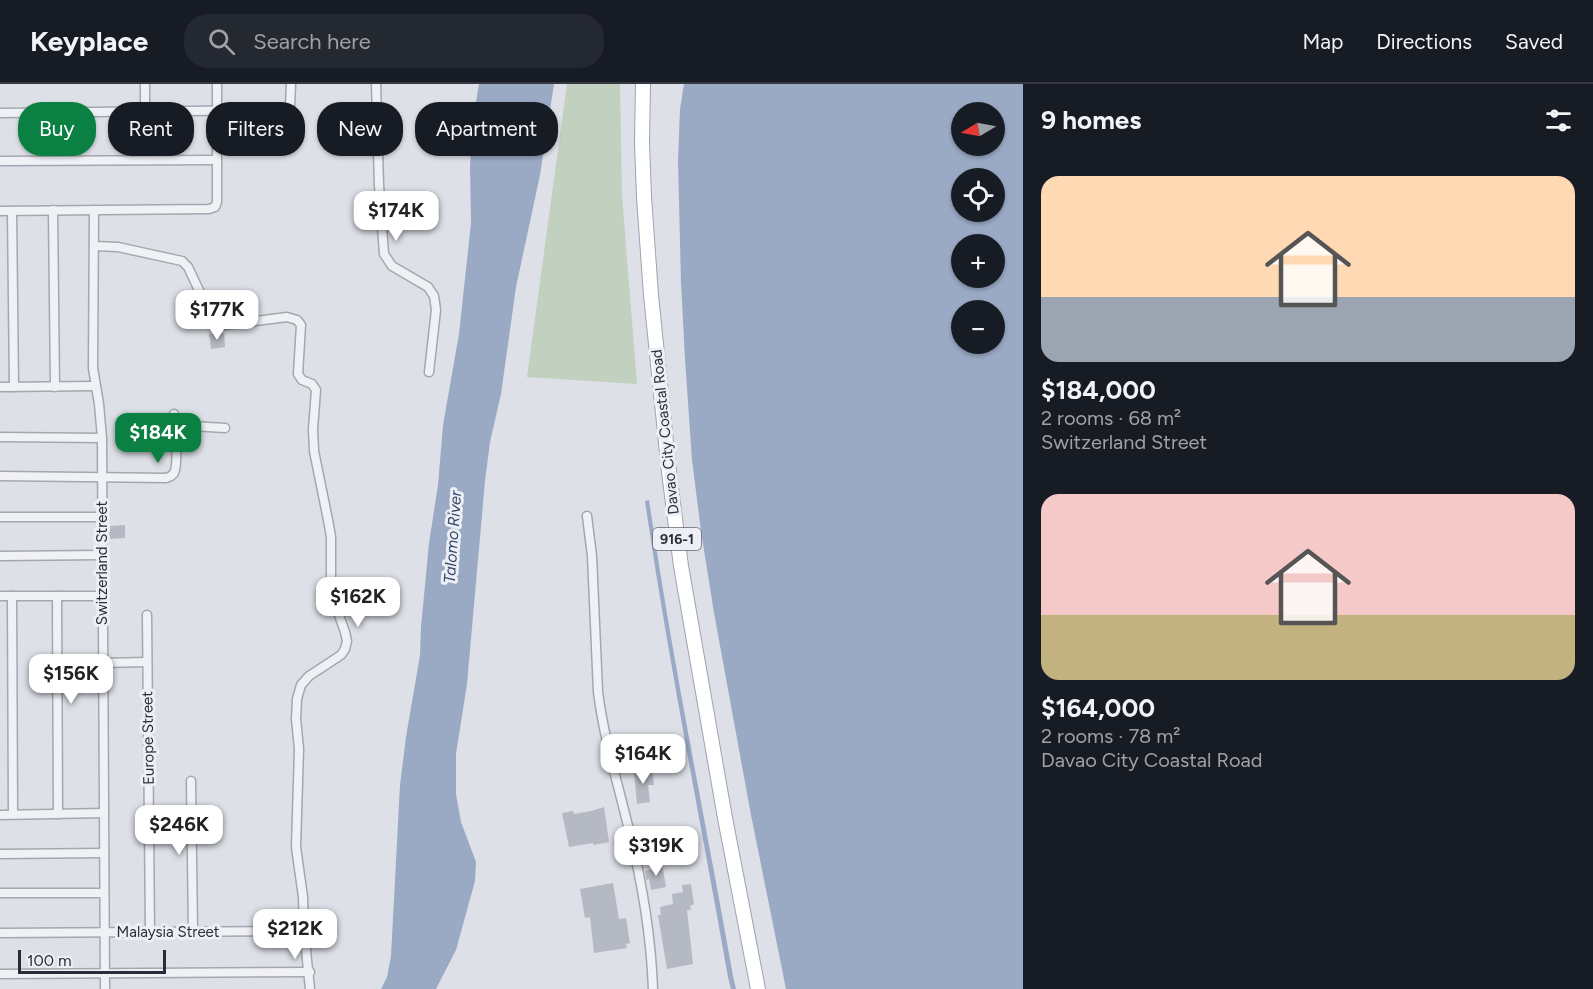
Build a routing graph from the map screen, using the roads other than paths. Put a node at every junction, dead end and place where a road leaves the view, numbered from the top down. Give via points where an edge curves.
1 (145, 84) edge
2 (217, 84) edge
3 (291, 84) edge
4 (376, 84) edge
5 (644, 84) edge
6 (145, 102) edge
7 (217, 102) edge
8 (291, 102) edge
9 (108, 113) edge
10 (0, 114) edge
11 (217, 156) edge
12 (217, 160) junction
13 (0, 161) edge
14 (52, 210) junction
15 (94, 210) junction
16 (0, 211) edge
17 (12, 211) junction
18 (94, 246) junction
19 (429, 372) dead end
20 (95, 386) junction
21 (0, 387) edge
22 (14, 387) junction
23 (55, 387) junction
24 (174, 414) dead end
25 (175, 425) junction
26 (225, 428) dead end
27 (0, 437) edge
28 (102, 438) junction
29 (0, 476) edge
30 (102, 477) junction
31 (587, 516) dead end
32 (0, 517) edge
33 (102, 517) junction
34 (102, 555) junction
35 (0, 556) edge
36 (0, 596) edge
37 (12, 596) junction
38 (57, 596) junction
39 (102, 596) junction
40 (147, 615) dead end
41 (147, 662) junction
42 (103, 663) junction
43 (190, 781) dead end
44 (104, 813) junction
45 (0, 814) edge
46 (13, 814) junction
47 (58, 814) junction
48 (104, 853) junction
49 (0, 854) edge
50 (0, 893) edge
51 (104, 893) junction
52 (304, 931) junction
53 (104, 932) junction
54 (150, 932) junction
55 (193, 932) junction
56 (0, 933) edge
57 (310, 972) junction
58 (105, 973) junction
59 (0, 974) edge
60 (105, 989) edge
61 (310, 989) edge
62 (653, 989) edge
63 (758, 989) edge

1 - 6 street
2 - 7 street
3 - 8 street
4 - 19 street via 384,254 392,266 428,287 434,296
5 - 63 main road, Davao City Coastal Road / 916-1 via 644,197 669,472 681,566
9 - 10 street
11 - 12 street
12 - 13 street
12 - 15 street via 215,207
14 - 15 street
14 - 17 street
14 - 23 street
15 - 18 street, Switzerland Street
16 - 17 street
17 - 22 street
18 - 20 street, Switzerland Street
18 - 52 street via 118,247 182,261 217,323 287,317 302,325 298,374 316,390 314,451 329,529 331,584 347,641 341,655 301,685 297,699 296,847
20 - 23 street
20 - 28 street, Switzerland Street
21 - 22 street
22 - 23 street
24 - 25 street
25 - 26 street
25 - 30 street via 176,468 171,476
27 - 28 street
28 - 30 street, Switzerland Street
29 - 30 street
30 - 33 street, Switzerland Street
31 - 62 street via 598,692 605,739 642,890
32 - 33 street
33 - 34 street, Switzerland Street
34 - 35 street
34 - 39 street, Switzerland Street
36 - 37 street
37 - 38 street
37 - 46 street
38 - 39 street
38 - 47 street
39 - 42 street, Switzerland Street
40 - 41 street, Europe Street
41 - 42 street
41 - 54 street, Europe Street
42 - 44 street, Switzerland Street
43 - 55 street
44 - 47 street
44 - 48 street, Switzerland Street
45 - 46 street
46 - 47 street
48 - 49 street
48 - 51 street, Switzerland Street
50 - 51 street
51 - 53 street, Switzerland Street
52 - 55 street, Malaysia Street
52 - 57 street
53 - 54 street, Malaysia Street
53 - 56 street, Malaysia Street
53 - 58 street, Switzerland Street
54 - 55 street, Malaysia Street
57 - 58 street
57 - 61 street
58 - 59 street
58 - 60 street, Switzerland Street

